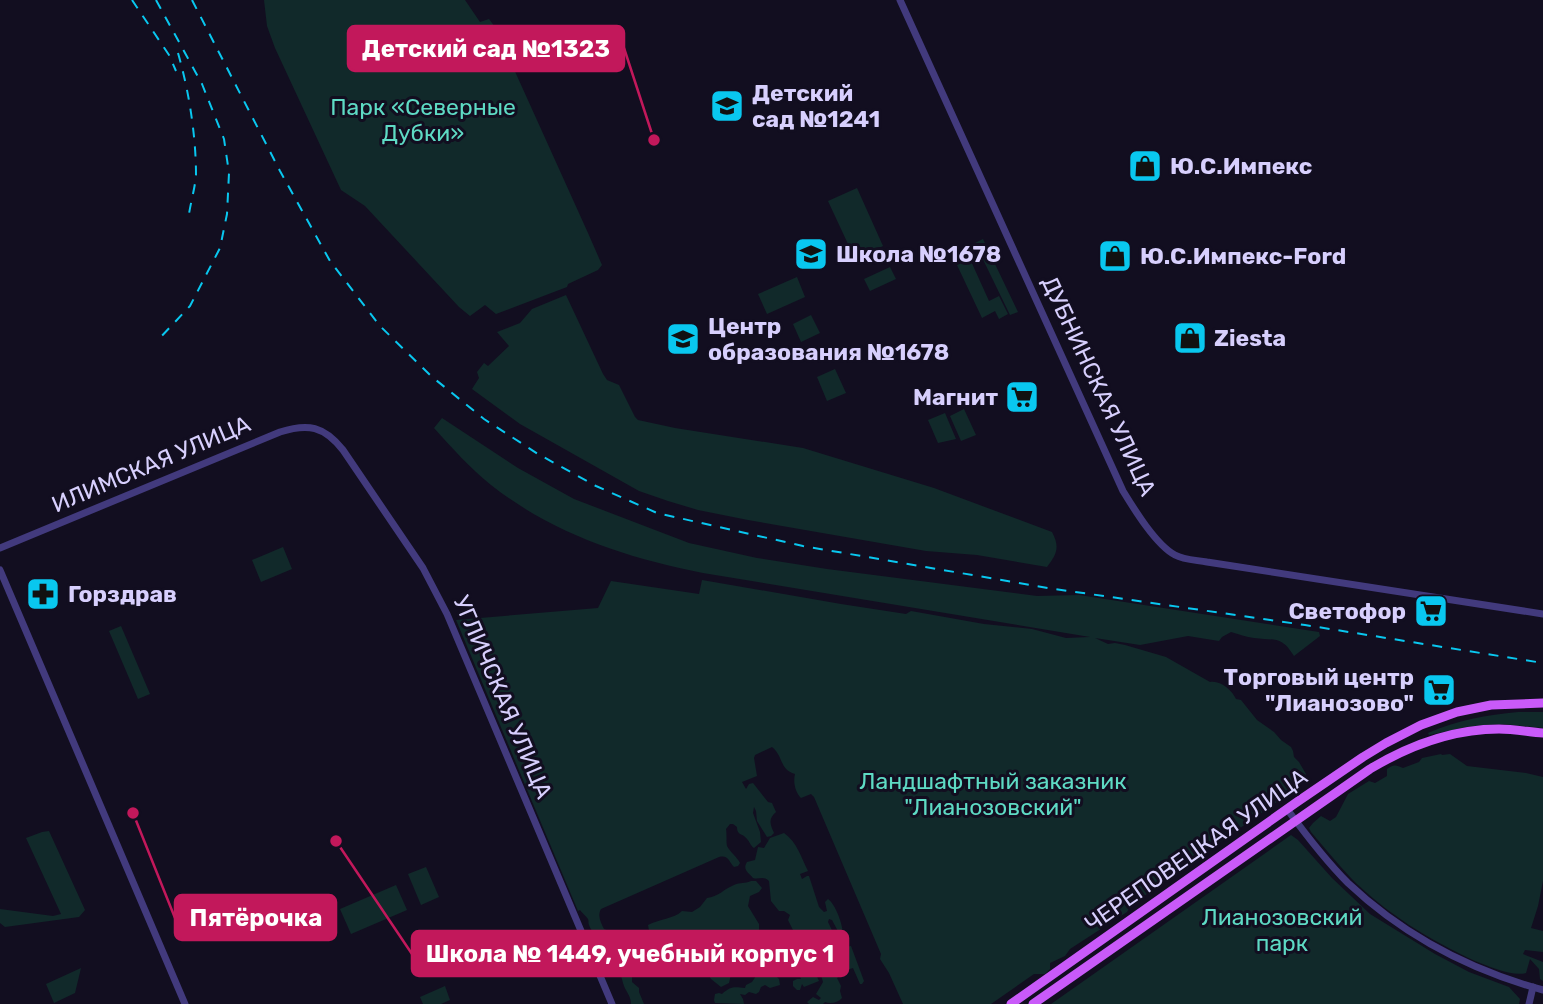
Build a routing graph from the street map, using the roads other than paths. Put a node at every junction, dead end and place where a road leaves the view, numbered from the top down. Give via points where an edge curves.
1 (900, 0) edge
2 (319, 429) joint
3 (0, 548) edge
4 (0, 570) edge
5 (1543, 614) edge
6 (1543, 703) edge
7 (1543, 733) edge
8 (1286, 809) junction
9 (1295, 821) junction
10 (1533, 987) junction
11 (1543, 990) edge
12 (185, 1004) edge
13 (612, 1004) edge
14 (1011, 1004) edge
15 (1033, 1004) edge
16 (1529, 1004) edge

1 - 5 street, ДУБНИНСКАЯ УЛИЦА via 1124,491 1166,549 1178,557
2 - 3 street, ИЛИМСКАЯ УЛИЦА via 280,432
2 - 13 street, УГЛИЧСКАЯ УЛИЦА via 336,440 436,592
4 - 12 street
6 - 8 main road, ЧЕРЕПОВЕЦКАЯ УЛИЦА via 1474,708 1443,717 1363,757
7 - 9 main road, ЧЕРЕПОВЕЦКАЯ УЛИЦА via 1488,729 1419,744 1370,769
8 - 9 street
8 - 14 main road, ЧЕРЕПОВЕЦКАЯ УЛИЦА
9 - 10 street via 1342,876 1395,922 1453,958
9 - 15 main road, ЧЕРЕПОВЕЦКАЯ УЛИЦА
10 - 11 street
10 - 16 street

